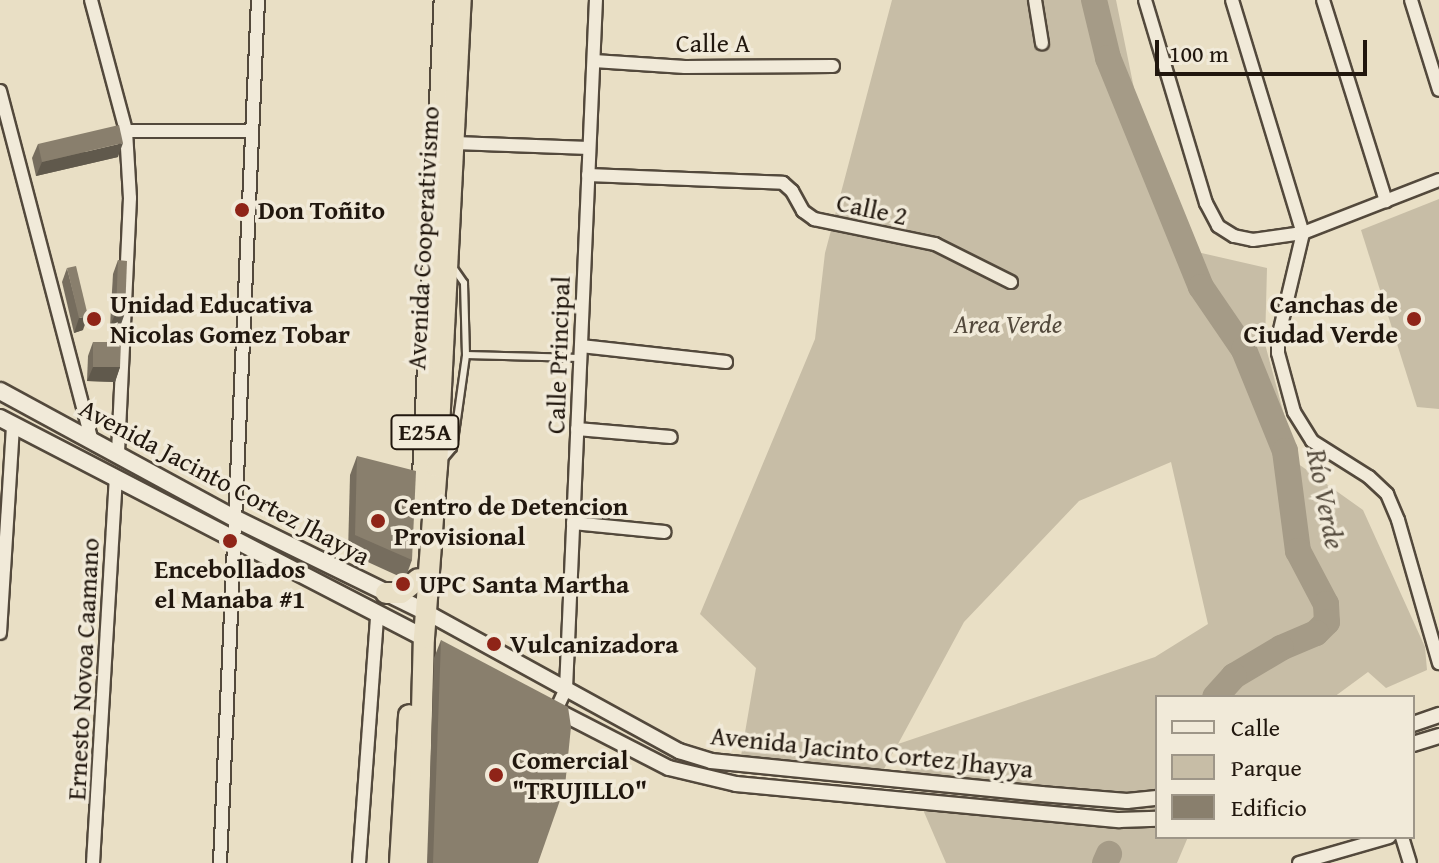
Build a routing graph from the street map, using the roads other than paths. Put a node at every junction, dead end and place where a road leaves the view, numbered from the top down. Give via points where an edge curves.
1 (91, 0) edge
2 (258, 0) edge
3 (445, 0) edge
4 (461, 0) edge
5 (596, 0) edge
6 (1035, 0) edge
7 (1145, 0) edge
8 (1232, 0) edge
9 (1323, 0) edge
10 (1411, 0) edge
11 (1042, 43) dead end
12 (594, 61) junction
13 (833, 66) dead end
14 (1439, 90) edge
15 (0, 91) edge
16 (126, 131) junction
17 (249, 131) junction
18 (455, 143) junction
19 (589, 148) junction
20 (588, 175) junction
21 (1439, 180) edge
22 (1386, 201) junction
23 (1303, 233) junction
24 (448, 259) junction
25 (1011, 282) dead end
26 (581, 352) junction
27 (466, 355) junction
28 (726, 362) dead end
29 (0, 391) edge
30 (7, 421) edge
31 (577, 429) junction
32 (671, 437) dead end
33 (91, 438) junction
34 (118, 453) junction
35 (437, 467) junction
36 (116, 478) junction
37 (234, 518) junction
38 (573, 523) junction
39 (665, 532) dead end
40 (233, 538) junction
41 (3, 543) edge
42 (418, 579) junction
43 (386, 593) junction
44 (421, 609) junction
45 (377, 616) junction
46 (1434, 630) edge
47 (0, 633) edge
48 (420, 643) junction
49 (444, 648) edge
50 (1439, 663) edge
51 (566, 689) junction
52 (542, 703) edge
53 (556, 710) junction
54 (1439, 715) edge
55 (1415, 723) edge
56 (1439, 736) edge
57 (1415, 743) edge
58 (1155, 798) edge
59 (1155, 819) edge
60 (1382, 839) edge
61 (1403, 839) edge
62 (93, 863) edge
63 (220, 863) edge
64 (359, 863) edge
65 (400, 863) edge
66 (418, 863) edge
67 (1299, 863) edge
68 (1410, 863) edge

1 - 16 street
2 - 17 street
3 - 42 highway, Avenida Cooperativismo / E25A
4 - 18 highway, Avenida Cooperativismo / E25A
5 - 12 street, Calle Principal
6 - 11 street
7 - 23 street via 1206,203 1218,226 1253,240
8 - 23 street
9 - 22 street
10 - 14 street
12 - 13 street, Calle A via 685,67
12 - 19 street, Calle Principal
15 - 33 street
16 - 17 street
16 - 34 street via 130,216
17 - 37 street
18 - 19 street
18 - 24 highway, Avenida Cooperativismo / E25A
19 - 20 street, Calle Principal
20 - 25 street, Calle 2 via 783,183 814,219 935,244
20 - 26 street, Calle Principal
21 - 22 street
22 - 23 street
23 - 46 street via 1278,338 1294,412 1312,441 1387,494
24 - 27 lane via 464,283
24 - 35 highway, Avenida Cooperativismo / E25A
26 - 27 lane
26 - 28 street
26 - 31 street, Calle Principal
27 - 35 lane via 453,448
29 - 33 main road, Avenida Jacinto Cortez Jhayya
30 - 36 main road, Avenida Jacinto Cortez Jhayya
30 - 41 street
31 - 32 street
31 - 38 street, Calle Principal
33 - 34 main road, Avenida Jacinto Cortez Jhayya
34 - 37 main road, Avenida Jacinto Cortez Jhayya
35 - 44 highway, Avenida Cooperativismo / E25A
36 - 40 main road, Avenida Jacinto Cortez Jhayya
36 - 62 street, Ernesto Novoa Caamano
37 - 40 street
37 - 43 main road, Avenida Jacinto Cortez Jhayya
38 - 39 street
38 - 51 street, Calle Principal
40 - 45 main road, Avenida Jacinto Cortez Jhayya
40 - 63 street
41 - 47 street
42 - 43 highway via 401,593
42 - 44 highway, Avenida Cooperativismo / E25A
43 - 44 main road, Avenida Jacinto Cortez Jhayya
44 - 48 highway, Avenida Cooperativismo / E25A
44 - 51 street, Avenida Jacinto Cortez Jhayya
45 - 48 main road, Avenida Jacinto Cortez Jhayya
45 - 64 street
46 - 50 street
48 - 49 highway
48 - 65 highway, Avenida Cooperativismo / E25A
48 - 66 highway, Avenida Cooperativismo / E25A
51 - 53 street, Calle Principal
51 - 58 street, Avenida Jacinto Cortez Jhayya via 679,751 711,761 1070,797
52 - 53 street, Avenida Jacinto Cortez Jhayya
53 - 59 street, Avenida Jacinto Cortez Jhayya via 669,768 736,784
54 - 55 street
56 - 57 street
60 - 67 street
61 - 68 street

